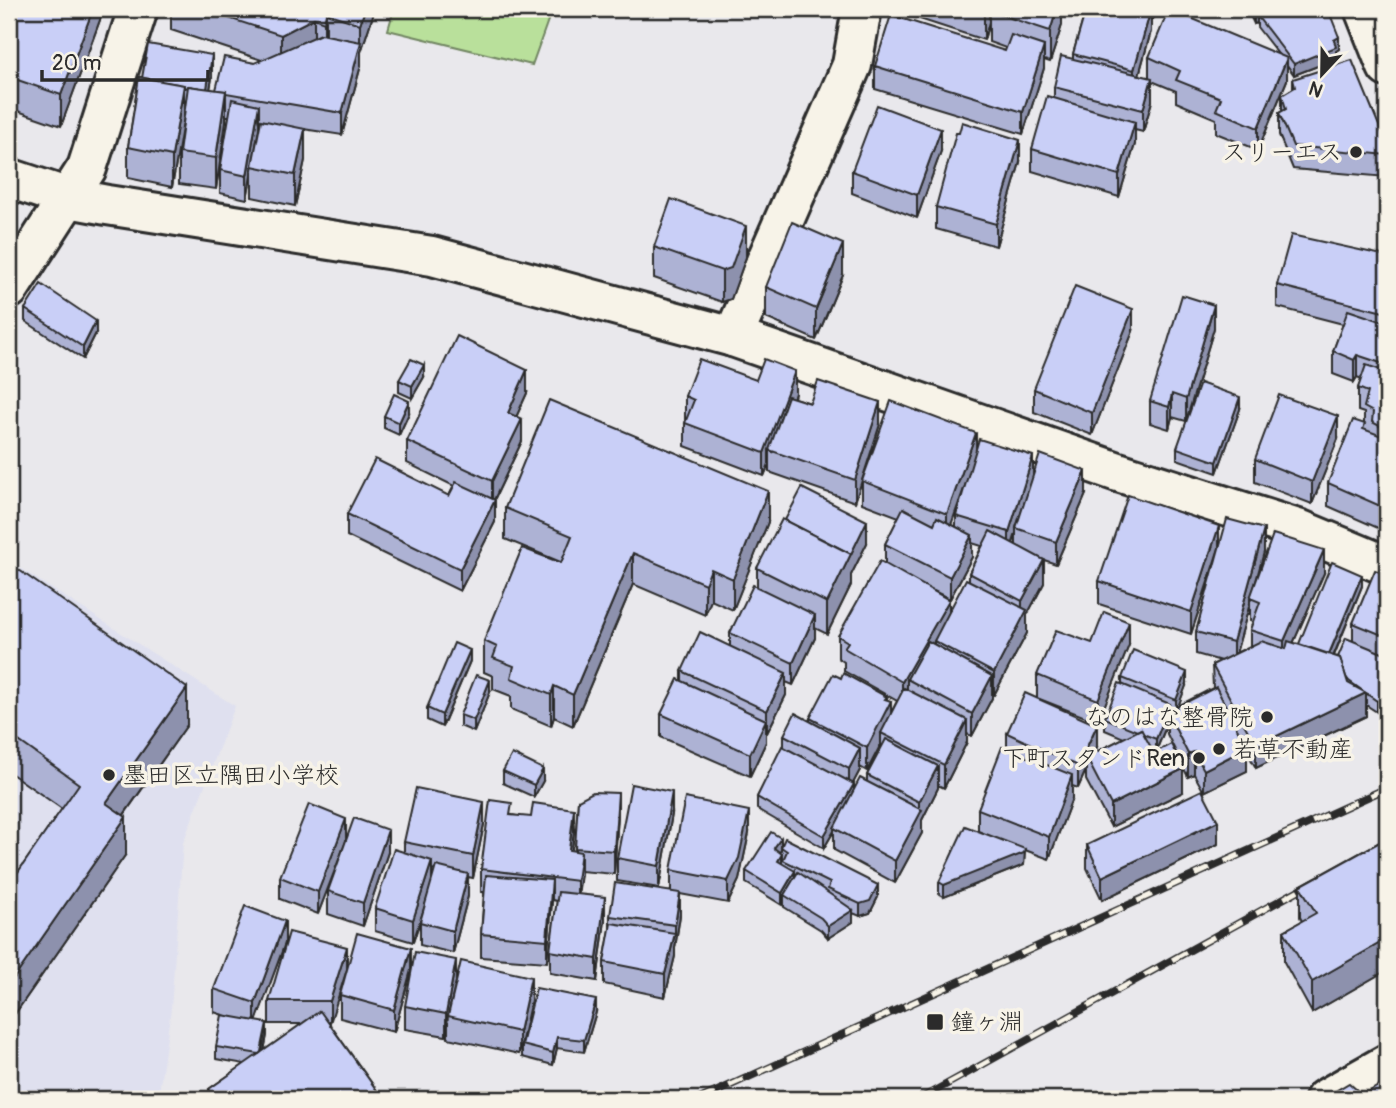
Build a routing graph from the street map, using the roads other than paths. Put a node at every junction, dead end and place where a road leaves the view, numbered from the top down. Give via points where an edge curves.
1 (138, 9) edge
2 (862, 9) edge
3 (1364, 9) edge
4 (1387, 67) edge
5 (9, 178) edge
6 (69, 198) junction
7 (9, 289) edge
8 (733, 337) junction
9 (1387, 566) edge
10 (1387, 1064) edge
11 (1325, 1099) edge

1 - 6 street via 87,168
2 - 8 street via 852,65
3 - 4 street
5 - 6 street
6 - 7 street
6 - 8 street via 432,256
8 - 9 street via 1118,472 1301,530
10 - 11 street

